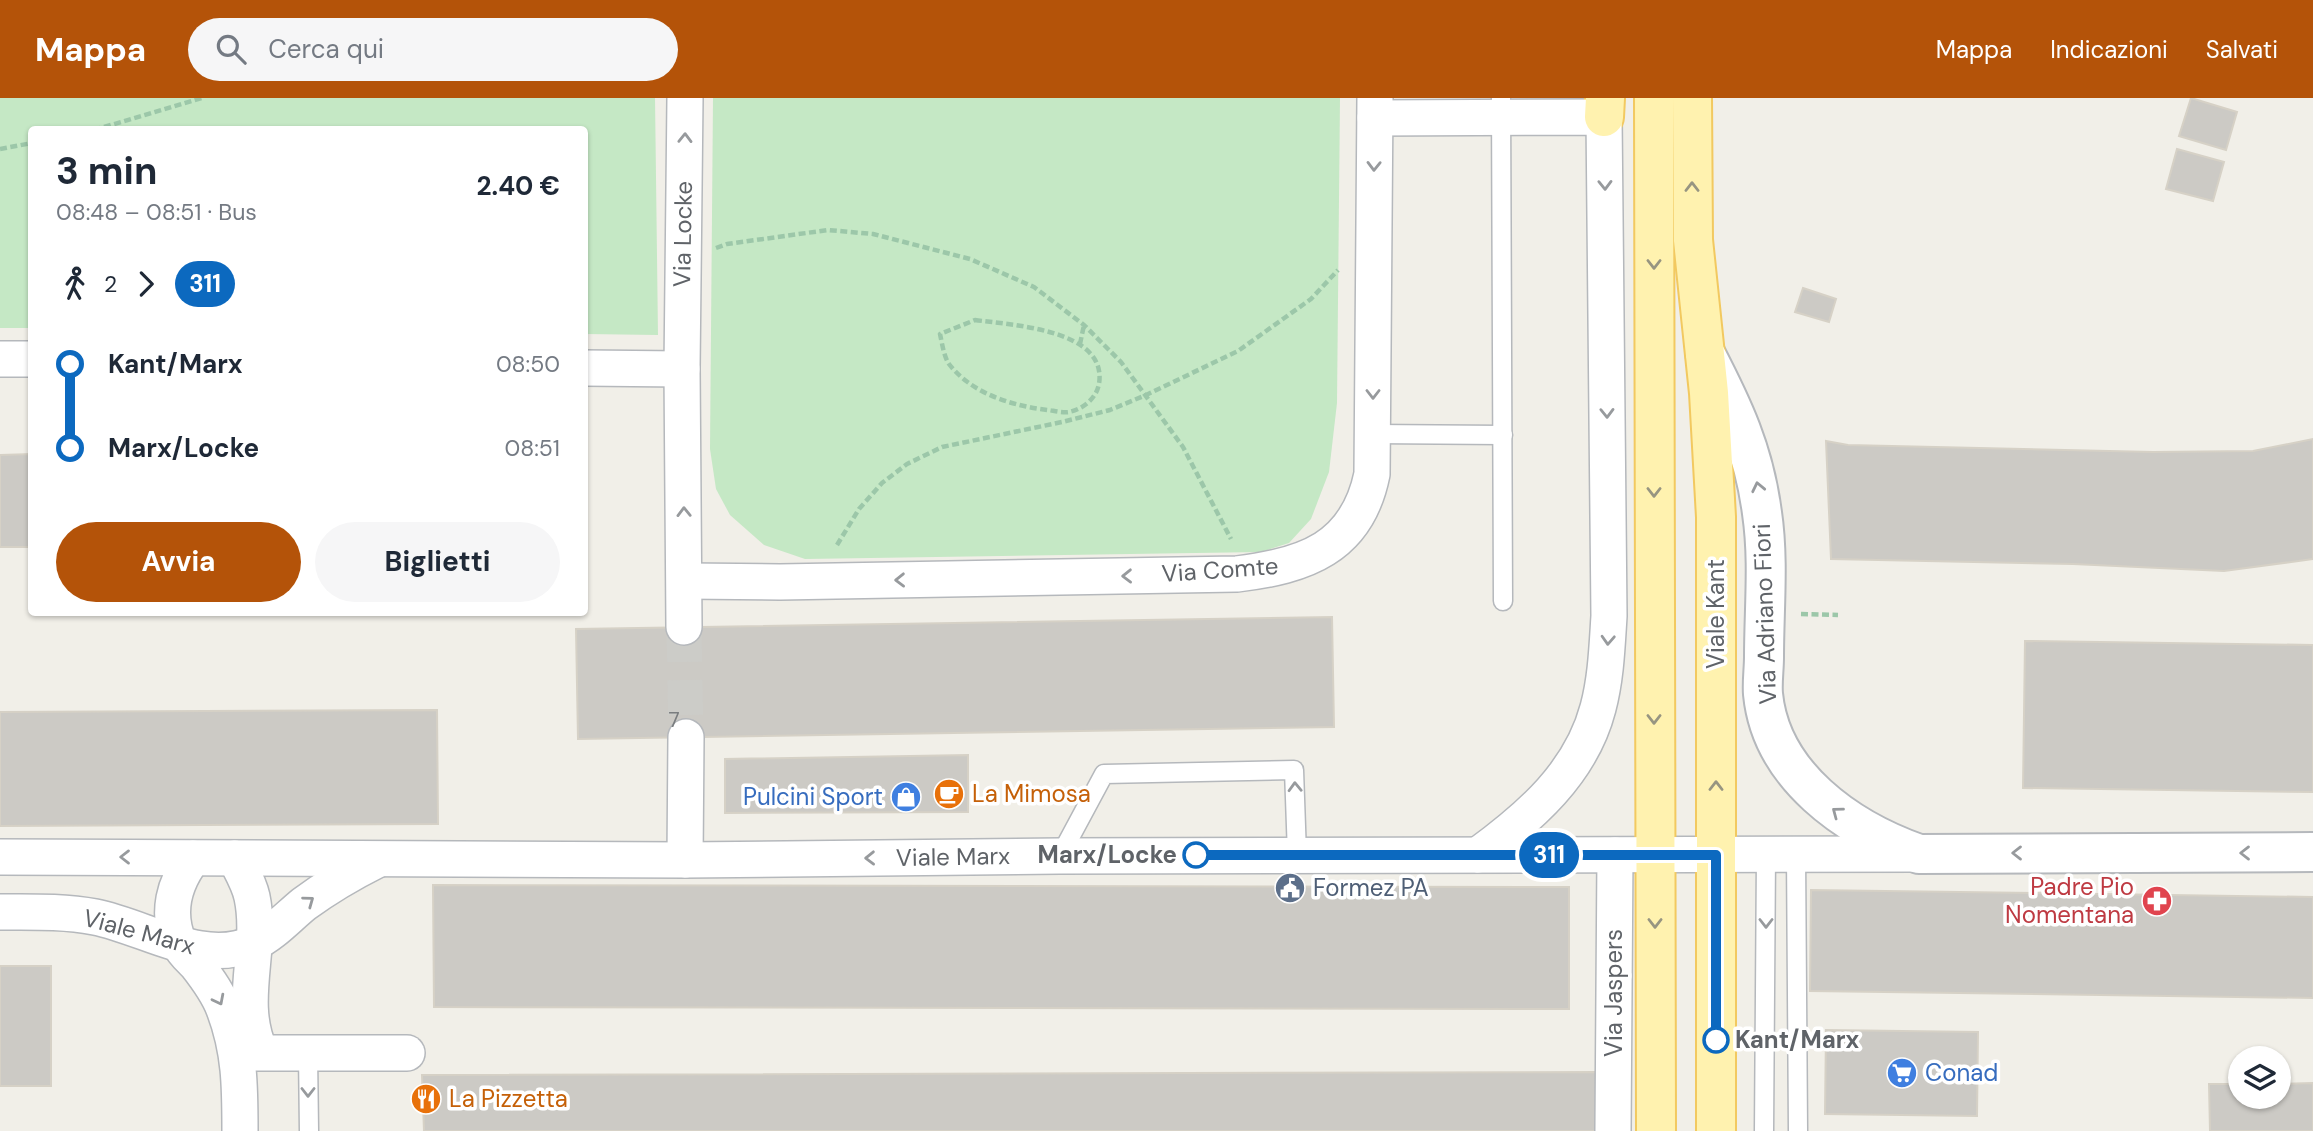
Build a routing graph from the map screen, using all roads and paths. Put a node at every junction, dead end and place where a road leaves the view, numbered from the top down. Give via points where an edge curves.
1 (202, 98) edge
2 (685, 98) edge
3 (1654, 98) edge
4 (1692, 98) edge
5 (1605, 107) edge
6 (1375, 108) edge
7 (1501, 108) edge
8 (108, 126) edge
9 (28, 144) edge
10 (0, 149) edge
11 (1373, 239) junction
12 (683, 260) junction
13 (1084, 326) junction
14 (1080, 344) junction
15 (1704, 353) junction
16 (0, 359) edge
17 (28, 359) edge
18 (588, 368) edge
19 (682, 369) junction
20 (1146, 395) junction
21 (1067, 413) junction
22 (1062, 422) junction
23 (1373, 434) junction
24 (1503, 435) junction
25 (1251, 573) junction
26 (685, 581) junction
27 (814, 581) junction
28 (1503, 601) dead end
29 (684, 627) tunnel mouth
30 (686, 737) tunnel mouth
31 (2313, 852) edge
32 (1781, 854) junction
33 (1919, 854) junction
34 (1297, 855) junction
35 (1478, 855) junction
36 (1615, 855) junction
37 (1654, 855) junction
38 (1716, 855) junction
39 (1060, 856) junction
40 (0, 857) edge
41 (193, 858) junction
42 (235, 858) junction
43 (377, 859) junction
44 (685, 860) junction
45 (0, 912) edge
46 (255, 942) junction
47 (179, 944) junction
48 (249, 1053) junction
49 (308, 1053) junction
50 (407, 1053) dead end
51 (240, 1131) edge
52 (309, 1131) edge
53 (1613, 1131) edge
54 (1656, 1131) edge
55 (1716, 1131) edge
56 (1764, 1131) edge
57 (1798, 1131) edge

1 - 8 path
12 -> 2 street, Via Locke
3 -> 37 main road
15 -> 4 main road, Viale Kant via 1693,240
5 - 7 street
5 -> 35 street via 1609,616 1602,689 1591,729 1559,783 1523,821
6 - 7 street
6 -> 11 street, Via Comte
7 - 24 lane
9 - 10 path
11 - 20 path via 1311,299 1275,326 1238,351
11 -> 23 street, Via Comte
12 - 13 path via 727,244 784,235 828,230 873,234 970,259 1034,288
12 - 19 street, Via Locke
13 - 14 path
13 - 20 path
14 - 21 path via 1098,369 1099,384 1094,397
14 - 21 path via 1052,332 975,320 940,334 947,362 971,385 1020,407
33 -> 15 street, Via Adriano Fiori via 1881,839 1834,810 1797,775 1774,732 1763,688 1765,557 1760,495 1742,427
38 -> 15 main road, Viale Kant via 1716,517
16 - 17 street
18 - 19 street
26 -> 19 street, Via Locke
20 - 22 path
20 - 25 path via 1183,447
21 - 22 path
22 - 27 path via 942,447 907,464 859,509
23 - 24 lane
23 - 25 street, Via Comte via 1369,492 1351,527 1321,553
24 - 28 lane
25 -> 27 street, Via Comte
26 - 27 street, Via Comte
26 - 29 street, Via Locke
30 - 44 street
31 -> 33 street, Via Adriano Fiori
32 - 33 street, Via Adriano Fiori
32 - 38 street, Via Adriano Fiori
32 -> 56 lane
32 - 57 lane
34 - 35 street, Viale Marx
34 - 39 street, Viale Marx
34 -> 39 lane via 1294,770 1104,774
35 - 36 street, Viale Marx
36 - 37 street, Viale Marx
36 - 53 street, Via Jaspers
37 - 38 street, Via Adriano Fiori
37 -> 54 main road
38 - 55 main road, Viale Kant
39 -> 44 street, Viale Marx
41 -> 40 street, Viale Marx
41 - 42 street, Viale Marx
41 - 47 street via 177,880 174,895 173,921
42 - 43 street, Viale Marx
42 - 46 street via 252,897
43 - 44 street, Viale Marx
46 -> 43 street, Viale Marx via 329,887
45 - 47 street, Viale Marx via 97,917
46 - 47 street, Viale Marx via 217,951
46 - 48 street via 249,1007 255,1037
47 -> 48 street via 205,976
48 - 49 street
48 - 51 street
49 - 50 street
49 -> 52 lane

